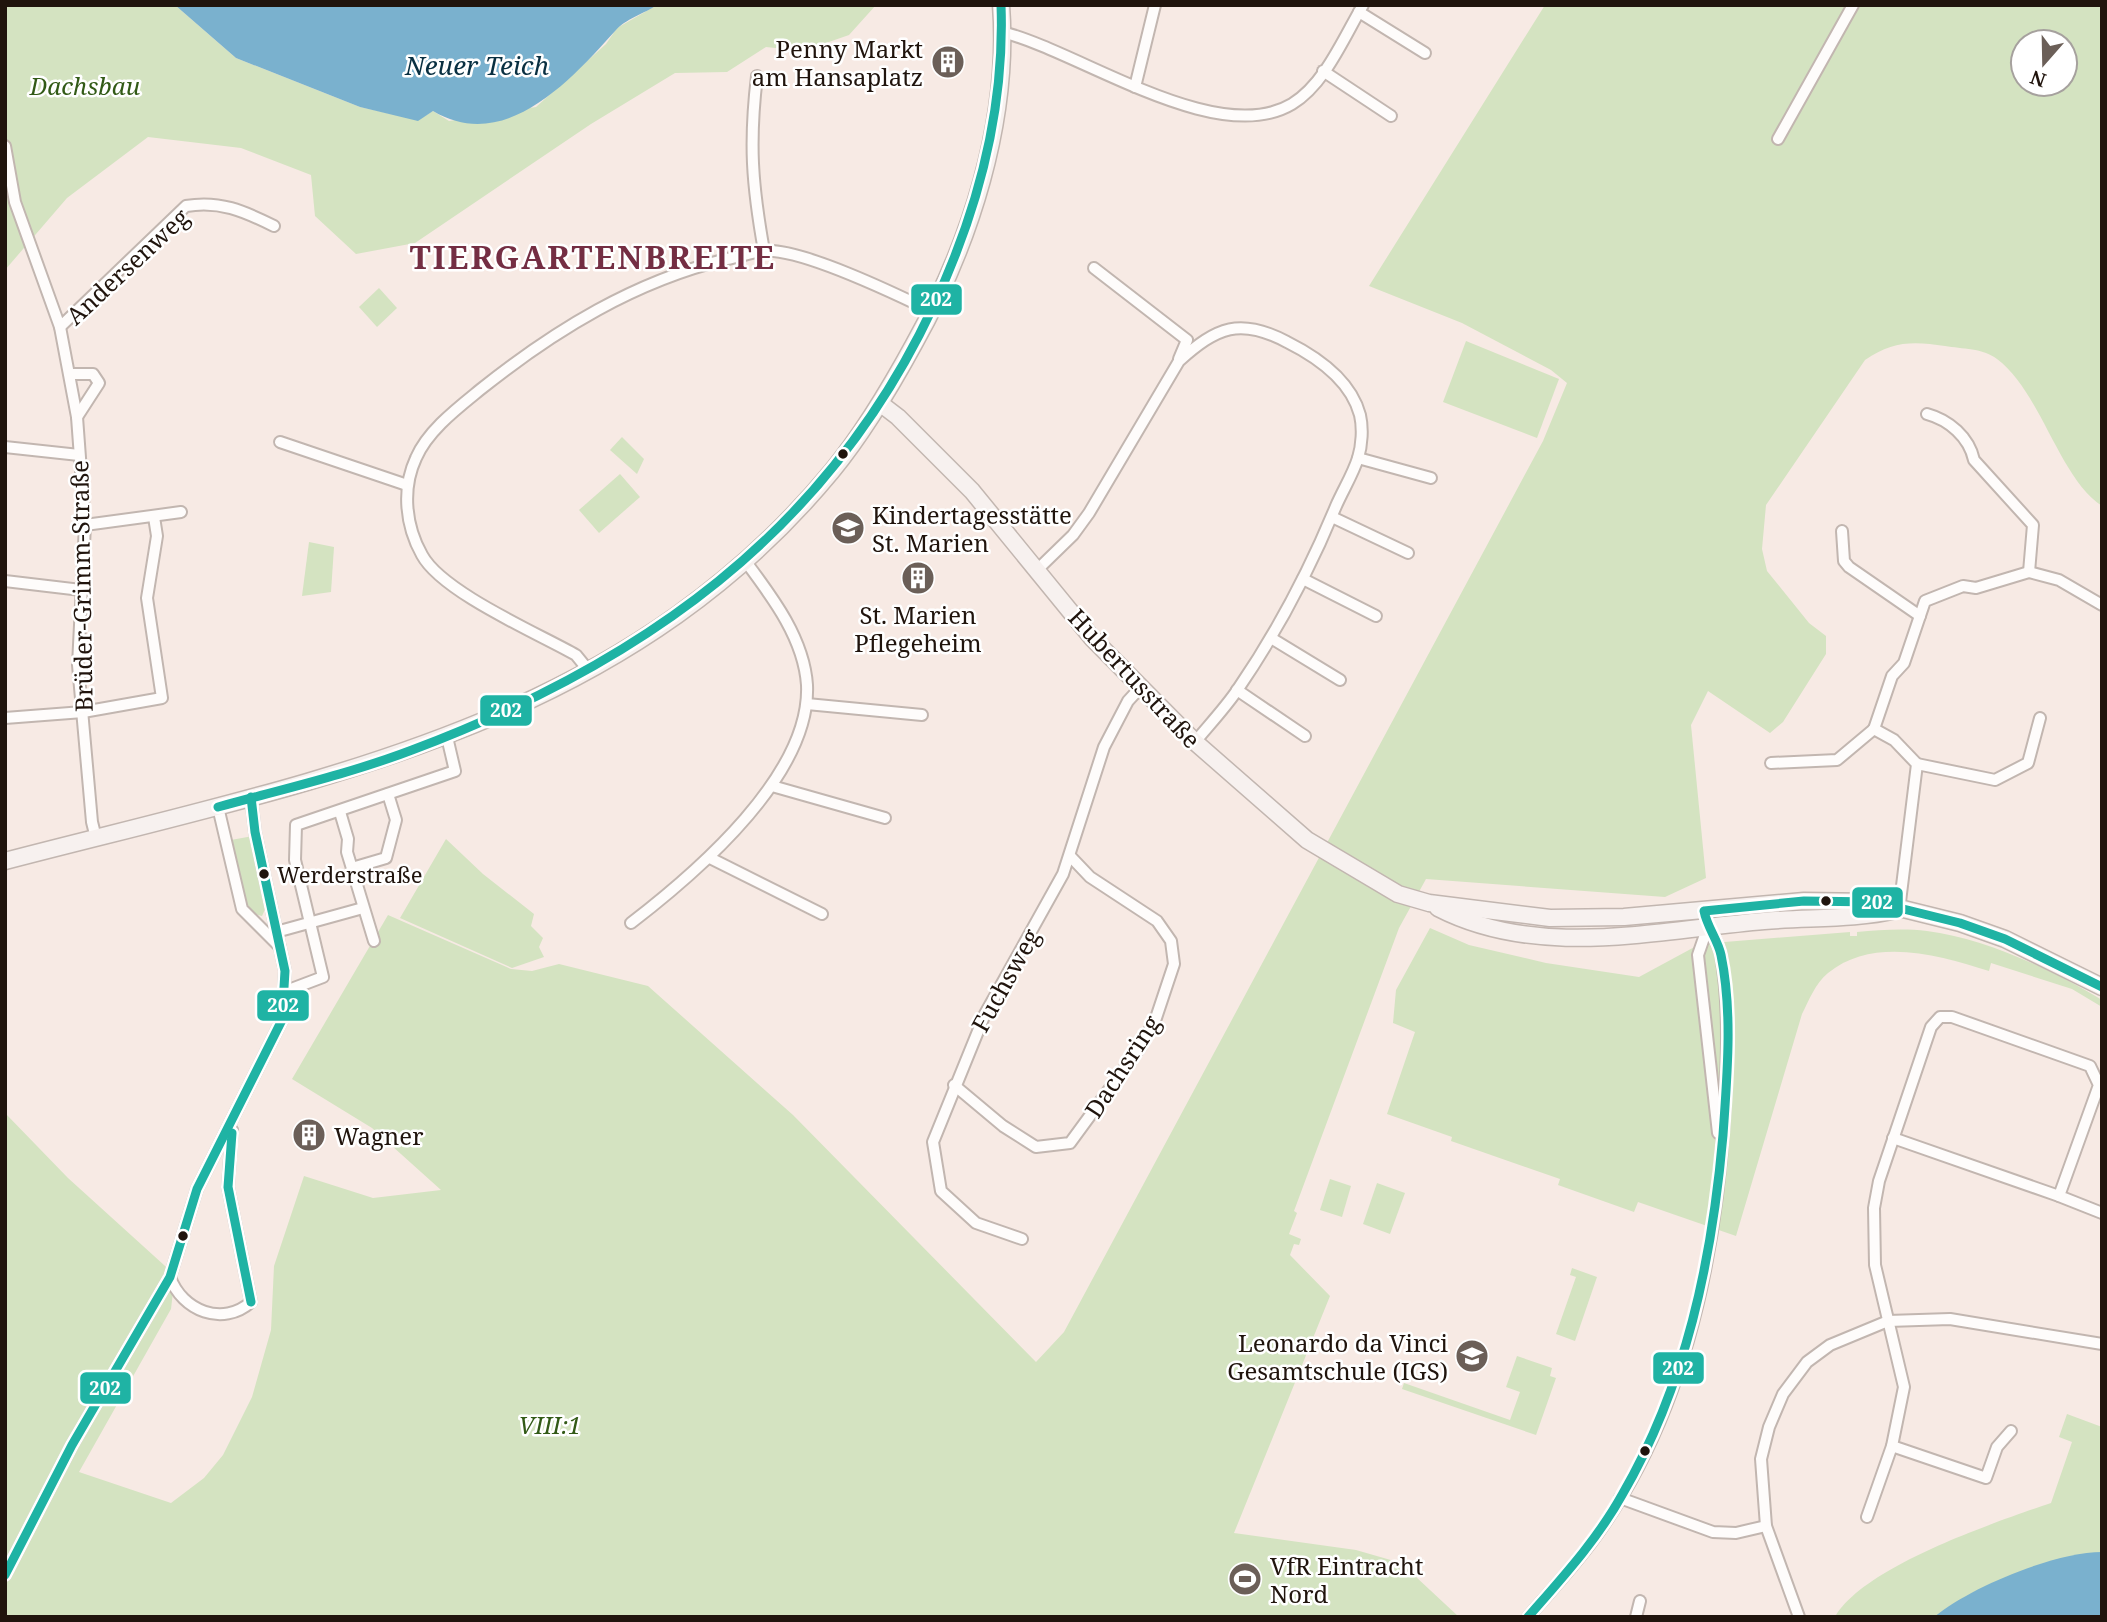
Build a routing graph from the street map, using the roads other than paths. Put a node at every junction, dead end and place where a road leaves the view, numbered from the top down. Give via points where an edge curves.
1 (1001, 5) edge
2 (1155, 5) edge
3 (1853, 5) edge
4 (1361, 9) edge
5 (1002, 32) junction
6 (1425, 53) dead end
7 (1323, 71) junction
8 (757, 76) dead end
9 (1135, 87) junction
10 (1391, 116) dead end
11 (1778, 139) dead end
12 (5, 146) edge
13 (274, 226) dead end
14 (764, 251) junction
15 (1094, 268) dead end
16 (933, 312) junction
17 (60, 327) junction
18 (1179, 360) junction
19 (70, 374) junction
20 (881, 404) junction
21 (1927, 414) dead end
22 (77, 417) junction
23 (280, 442) dead end
24 (5, 447) edge
25 (79, 455) junction
26 (1358, 458) junction
27 (1431, 478) dead end
28 (407, 485) junction
29 (181, 512) dead end
30 (154, 516) junction
31 (1332, 517) junction
32 (85, 525) junction
33 (1842, 531) dead end
34 (1408, 553) dead end
35 (746, 562) junction
36 (1037, 569) junction
37 (2029, 572) junction
38 (1303, 579) junction
39 (5, 581) edge
40 (81, 590) junction
41 (2102, 605) edge
42 (1376, 616) dead end
43 (1920, 616) junction
44 (1271, 638) junction
45 (589, 671) junction
46 (1340, 680) dead end
47 (1140, 688) junction
48 (1237, 690) junction
49 (807, 704) junction
50 (83, 712) junction
51 (922, 715) dead end
52 (5, 718) edge
53 (2040, 718) dead end
54 (1874, 729) junction
55 (1305, 736) dead end
56 (447, 737) junction
57 (1195, 742) junction
58 (1772, 763) dead end
59 (1917, 764) junction
60 (772, 786) junction
61 (388, 794) junction
62 (251, 797) junction
63 (218, 807) junction
64 (340, 811) junction
65 (885, 818) dead end
66 (96, 838) junction
67 (1070, 856) junction
68 (710, 858) junction
69 (5, 861) edge
70 (352, 868) junction
71 (1429, 903) junction
72 (363, 908) junction
73 (1899, 909) junction
74 (1704, 911) junction
75 (821, 914) dead end
76 (631, 923) dead end
77 (309, 924) junction
78 (1707, 929) junction
79 (276, 932) junction
80 (374, 941) dead end
81 (281, 949) junction
82 (2102, 987) edge
83 (286, 991) junction
84 (954, 1085) junction
85 (234, 1119) junction
86 (1893, 1138) junction
87 (1721, 1165) junction
88 (2059, 1196) junction
89 (2102, 1213) edge
90 (1022, 1239) dead end
91 (170, 1277) junction
92 (1888, 1321) junction
93 (2102, 1344) edge
94 (2011, 1432) dead end
95 (1892, 1446) junction
96 (1620, 1498) junction
97 (1867, 1517) dead end
98 (1766, 1526) junction
99 (5, 1575) edge
100 (1640, 1601) dead end
101 (1528, 1617) edge
102 (1636, 1617) edge
103 (1799, 1617) edge

1 - 5 street
2 - 9 street
3 - 11 street
4 - 6 street
4 - 7 street
5 - 9 street
5 - 16 street via 984,174
7 - 9 street via 1293,103 1245,118
7 - 10 street
8 - 14 street via 750,134 753,193
12 - 17 street, Brüder-Grimm-Straße via 15,202
13 - 17 street, Andersenweg via 208,202 186,206
14 - 16 street via 820,264
14 - 28 street via 694,267 595,309 522,357 452,413 416,456
15 - 18 street via 1187,340
16 - 20 street
17 - 19 street, Brüder-Grimm-Straße
18 - 26 street via 1203,340 1234,326 1258,329 1287,342 1319,361 1354,399 1361,417
18 - 36 street via 1089,513
19 - 22 street, Brüder-Grimm-Straße
19 - 22 street via 93,374 99,383
20 - 35 street via 832,471
20 - 36 street, Hubertusstraße via 972,491
21 - 37 street via 1948,422 1971,448 1979,466 2033,525
22 - 25 street, Brüder-Grimm-Straße
23 - 28 street
24 - 25 street
25 - 32 street, Brüder-Grimm-Straße
26 - 27 street
26 - 31 street
28 - 45 street via 412,530 432,569 459,590 576,655
29 - 30 street
30 - 32 street
30 - 50 street via 157,537 147,598 162,698
31 - 34 street
31 - 38 street
32 - 40 street, Brüder-Grimm-Straße
33 - 43 street via 1844,561 1849,567
35 - 45 street via 653,634
35 - 49 street via 784,617 799,651
36 - 47 street, Hubertusstraße via 1092,638
37 - 41 street via 2059,579
37 - 43 street via 1937,596 1925,601
38 - 42 street
38 - 44 street
39 - 40 street
40 - 50 street, Brüder-Grimm-Straße via 78,664
43 - 54 street
44 - 46 street
44 - 48 street
45 - 56 street
47 - 57 street, Hubertusstraße
47 - 67 street, Fuchsweg via 1104,747
48 - 55 street
48 - 57 street
49 - 51 street
49 - 60 street
50 - 52 street
50 - 66 street, Brüder-Grimm-Straße
53 - 59 street via 2028,763 1995,780
54 - 58 street via 1837,760
54 - 59 street via 1894,740
56 - 61 street via 455,771
56 - 62 street
57 - 71 street, Hubertusstraße via 1307,840 1398,894
59 - 73 street
60 - 65 street
60 - 68 street
61 - 64 street
61 - 70 street via 396,820 386,858
62 - 63 street
62 - 79 street
63 - 66 street
63 - 81 street via 242,909
64 - 70 street
64 - 77 street via 296,825 295,860
66 - 69 street
67 - 84 street, Fuchsweg via 985,1014
67 - 84 street, Dachsring via 1090,877 1157,921 1171,941 1174,964 1156,1018 1070,1143 1036,1147
68 - 75 street
68 - 76 street
70 - 72 street
71 - 74 street, Hubertusstraße via 1550,918
71 - 78 street, Hubertusstraße via 1458,918 1549,936 1605,938
72 - 77 street
72 - 80 street
73 - 74 street, Hubertusstraße via 1875,902 1804,901
73 - 78 street, Hubertusstraße
73 - 82 street, Hubertusstraße via 2005,939
74 - 78 street
77 - 79 street
77 - 83 street via 323,977
78 - 87 street via 1698,955
78 - 87 street via 1721,952 1727,1059
79 - 81 street
81 - 83 street
83 - 85 street via 282,1020
84 - 90 street, Fuchsweg via 933,1142 941,1191 976,1223
85 - 91 street via 198,1189
85 - 91 street via 228,1187 251,1302 228,1315 203,1311 185,1301
86 - 88 street
86 - 88 street via 1931,1027 1940,1017 1952,1017 2090,1066 2097,1075 2099,1085
86 - 92 street via 1879,1181 1873,1221 1875,1265
87 - 96 street via 1711,1245 1690,1332 1664,1410
88 - 89 street
91 - 99 street via 72,1446
92 - 93 street via 1950,1319
92 - 95 street via 1904,1387
92 - 98 street via 1830,1345 1807,1362 1783,1394 1762,1459
94 - 95 street via 1997,1447 1986,1478
95 - 97 street
96 - 98 street via 1713,1532 1736,1534
96 - 101 street via 1590,1543
98 - 103 street
100 - 102 street

